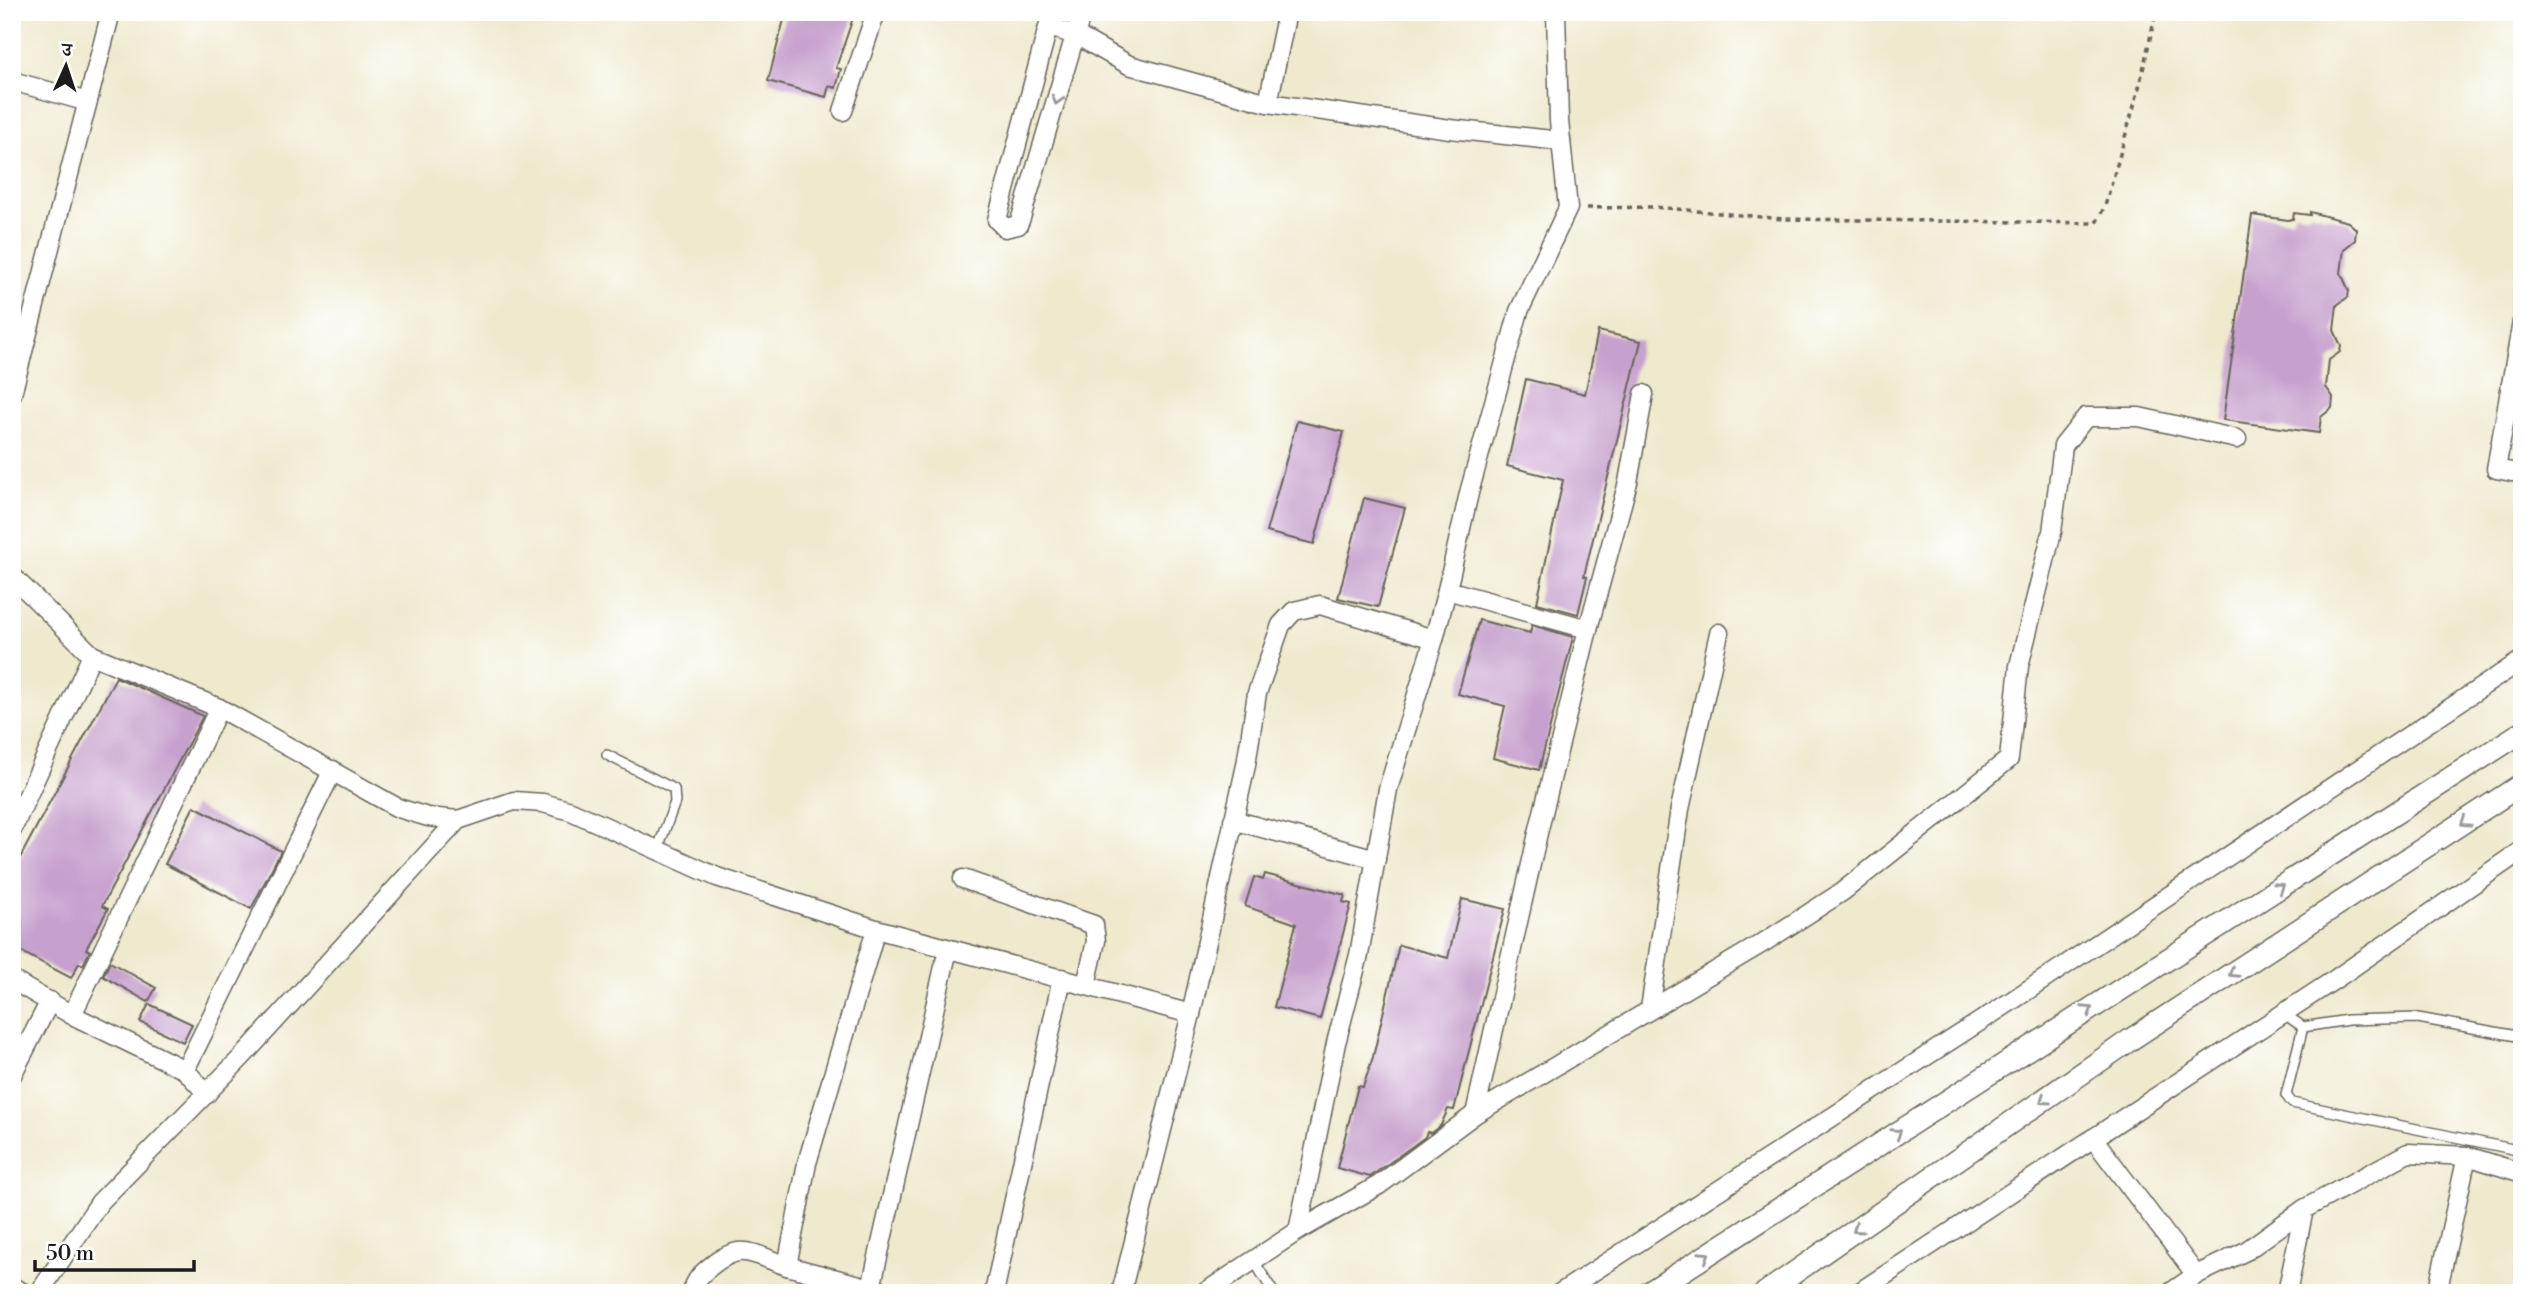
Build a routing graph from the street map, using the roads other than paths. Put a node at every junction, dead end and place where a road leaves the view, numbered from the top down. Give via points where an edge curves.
1 (111, 12) edge
2 (876, 12) edge
3 (1082, 12) edge
4 (1287, 12) edge
5 (1556, 12) edge
6 (1051, 20) edge
7 (1076, 35) junction
8 (12, 81) edge
9 (88, 102) junction
10 (1268, 103) junction
11 (843, 111) dead end
12 (1561, 141) junction
13 (2522, 322) edge
14 (12, 394) edge
15 (1644, 394) dead end
16 (2237, 439) dead end
17 (2522, 474) edge
18 (12, 576) edge
19 (1447, 590) junction
20 (1588, 629) junction
21 (1719, 633) dead end
22 (1434, 639) junction
23 (92, 656) junction
24 (2522, 660) edge
25 (219, 708) junction
26 (2522, 732) edge
27 (607, 755) dead end
28 (333, 770) junction
29 (2522, 784) edge
30 (458, 820) junction
31 (1233, 820) junction
32 (12, 831) edge
33 (2522, 850) edge
34 (656, 851) junction
35 (1376, 859) junction
36 (963, 879) dead end
37 (876, 929) junction
38 (948, 949) junction
39 (1062, 978) junction
40 (12, 979) edge
41 (1086, 985) junction
42 (50, 1001) junction
43 (1650, 1009) junction
44 (1191, 1013) junction
45 (2283, 1013) junction
46 (72, 1014) junction
47 (2303, 1027) junction
48 (2522, 1037) edge
49 (185, 1070) junction
50 (12, 1075) edge
51 (207, 1094) junction
52 (1475, 1114) junction
53 (2093, 1138) junction
54 (2522, 1151) edge
55 (2467, 1156) junction
56 (2522, 1173) edge
57 (2305, 1209) junction
58 (1298, 1231) junction
59 (1254, 1261) junction
60 (787, 1266) junction
61 (2196, 1275) junction
62 (12, 1287) edge
63 (871, 1288) junction
64 (24, 1293) edge
65 (39, 1293) edge
66 (692, 1293) edge
67 (890, 1293) edge
68 (994, 1293) edge
69 (1121, 1293) edge
70 (1204, 1293) edge
71 (1274, 1293) edge
72 (1560, 1293) edge
73 (1648, 1293) edge
74 (1765, 1293) edge
75 (1858, 1293) edge
76 (2170, 1293) edge
77 (2287, 1293) edge
78 (2437, 1293) edge

1 - 9 street
2 - 11 street
3 - 7 street
4 - 10 street
5 - 12 street
6 - 7 street
7 -> 6 street via 1021,218 1018,225 1005,228 997,220
7 - 10 street via 1129,65
8 - 9 street
9 - 14 street
10 - 12 street
12 - 19 street via 1568,208 1519,311
13 - 17 street via 2496,469
15 - 20 street via 1628,482
16 - 43 street via 2139,417 2086,417 2063,446 2052,533 2020,666 2008,760 1842,892
18 - 23 street
19 - 20 street
19 - 22 street
20 - 52 street
21 - 43 street via 1680,809
22 - 31 street via 1320,605 1294,611 1281,625 1257,692
22 - 35 street via 1388,789
23 - 25 street
23 - 32 street
24 - 72 street via 2010,1002
25 - 28 street
25 - 46 street
73 -> 26 street
27 - 34 lane via 674,789 675,802
28 - 30 street via 398,808
28 - 49 street
29 -> 74 street via 2130,1040
30 - 34 street via 514,801 543,803 571,811
30 - 51 street
31 - 35 street
31 - 44 street
33 - 45 street
34 - 37 street via 717,877
35 - 58 street
36 - 41 street via 1094,925 1096,941
37 - 38 street
37 - 60 street via 807,1163
38 - 39 street
38 - 63 street
39 - 41 street
39 - 68 street
40 - 42 street
41 - 44 street
42 - 46 street
42 - 50 street
43 - 52 street
44 - 69 street
45 - 47 lane
45 - 53 street
46 - 49 street
47 - 48 lane via 2418,1018
47 - 54 lane via 2286,1095 2292,1103
49 - 51 street
51 - 65 street via 100,1202
52 - 58 street via 1380,1185
53 - 61 street
53 - 75 street
55 - 56 street
55 - 57 street via 2408,1153
55 - 78 street
57 - 61 street via 2246,1251
57 - 77 street
58 - 59 street
59 - 70 street
59 - 71 lane
60 - 63 street
60 - 66 street via 732,1251 700,1275
61 - 76 street
62 - 64 street
63 - 67 street

